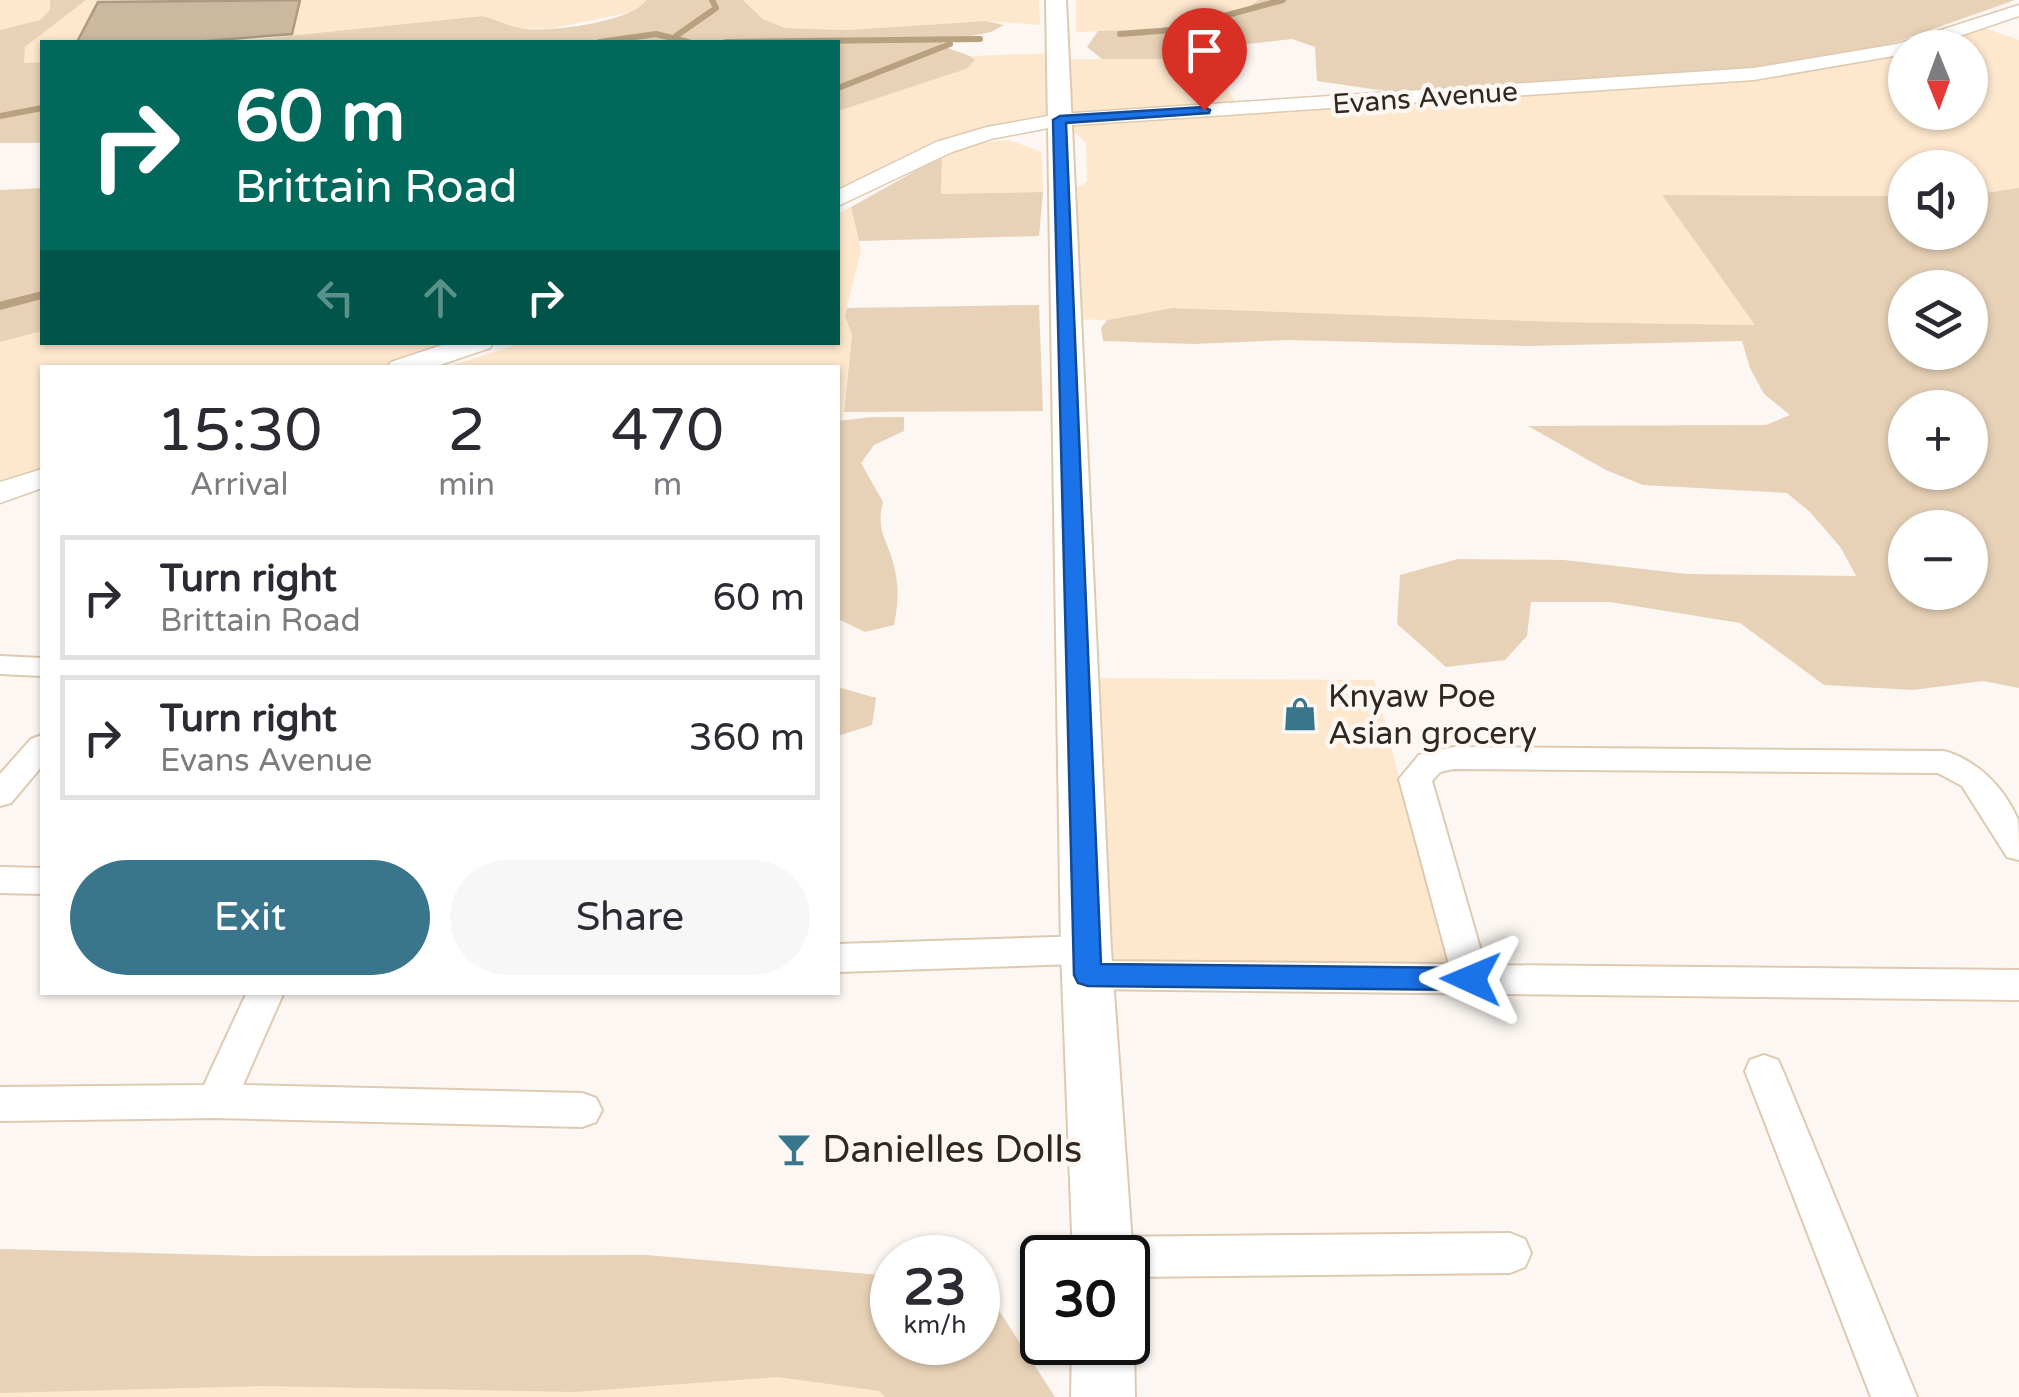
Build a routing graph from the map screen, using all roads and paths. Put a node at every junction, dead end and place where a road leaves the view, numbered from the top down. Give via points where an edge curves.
1 (1056, 0) edge
2 (2019, 10) edge
3 (1060, 120) junction
4 (840, 198) edge
5 (471, 345) edge
6 (410, 365) edge
7 (40, 479) edge
8 (0, 493) edge
9 (0, 664) edge
10 (40, 667) edge
11 (40, 748) edge
12 (0, 795) edge
13 (2019, 848) edge
14 (0, 880) edge
15 (40, 882) edge
16 (840, 958) edge
17 (1087, 962) junction
18 (1471, 979) junction
19 (2019, 985) edge
20 (265, 995) edge
21 (1764, 1071) dead end
22 (216, 1101) junction
23 (0, 1104) edge
24 (582, 1110) dead end
25 (1103, 1235) edge
26 (1510, 1253) dead end
27 (1150, 1257) edge
28 (1103, 1365) edge
29 (1103, 1397) edge
30 (1894, 1397) edge

1 - 3 main road
2 - 3 street, Evans Avenue via 1900,49 1754,74
3 - 4 street, Evans Avenue via 944,146
3 - 17 main road
5 - 6 street
7 - 8 street
9 - 10 street
11 - 12 street
13 - 18 street via 1973,778 1944,762 1430,763 1415,779
14 - 15 street
16 - 17 street
17 - 18 street
17 - 25 main road
18 - 19 street
20 - 22 street
21 - 30 street
22 - 23 street
22 - 24 street
26 - 27 street
28 - 29 main road

